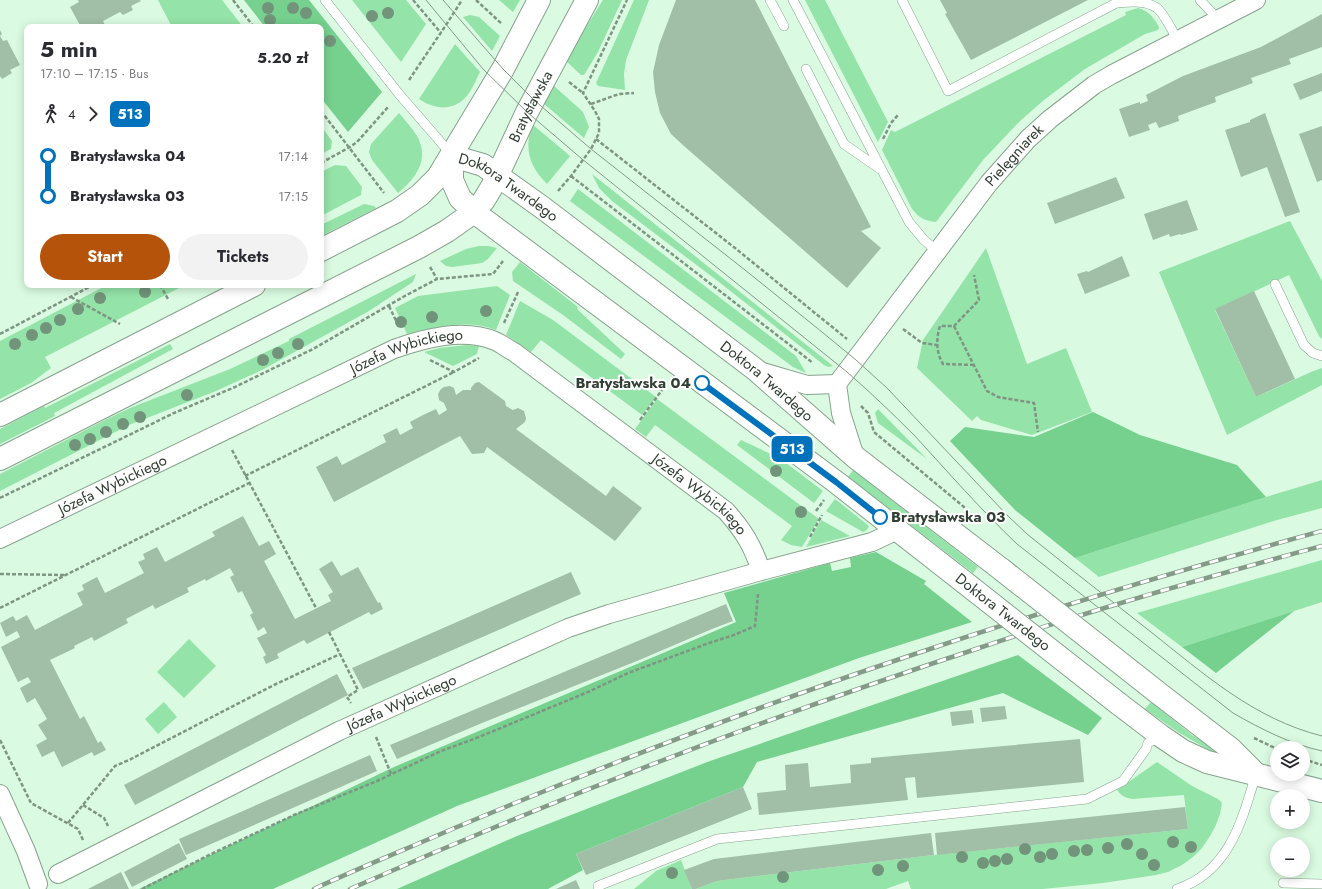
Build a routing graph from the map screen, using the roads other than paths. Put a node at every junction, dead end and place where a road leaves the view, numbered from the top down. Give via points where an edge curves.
1 (325, 0) edge
2 (539, 0) edge
3 (586, 0) edge
4 (770, 0) edge
5 (793, 0) edge
6 (902, 0) edge
7 (1200, 0) edge
8 (1256, 0) edge
9 (1119, 1) edge
10 (1218, 20) junction
11 (784, 26) dead end
12 (1178, 40) junction
13 (806, 69) dead end
14 (452, 156) junction
15 (882, 171) junction
16 (497, 175) junction
17 (474, 212) junction
18 (324, 248) edge
19 (938, 252) junction
20 (1275, 284) dead end
21 (248, 288) edge
22 (1322, 356) edge
23 (756, 370) junction
24 (838, 384) junction
25 (0, 415) edge
26 (855, 457) junction
27 (0, 459) edge
28 (896, 529) junction
29 (0, 539) edge
30 (761, 571) junction
31 (1161, 736) junction
32 (1256, 774) junction
33 (1322, 791) edge
34 (0, 794) edge
35 (58, 874) dead end
36 (1283, 883) dead end
37 (38, 884) dead end
38 (1322, 884) edge
39 (599, 889) edge
40 (1177, 889) edge

1 - 14 lane
2 - 14 street via 503,69
3 - 16 street, Bratysławska
4 - 11 lane
5 - 15 lane
6 - 9 lane via 948,91
7 - 10 lane
8 - 10 street, Pielęgniarek
9 - 12 lane via 1141,2 1158,8
10 - 12 street, Pielęgniarek
12 - 19 street, Pielęgniarek via 1094,85 1050,119 1028,139 989,183
13 - 15 lane via 844,144
14 - 16 street, Doktora Twardego via 483,165
14 - 17 street, Doktora Twardego via 452,180 460,198
14 - 18 street via 438,177 420,195 397,211
15 - 19 lane via 909,222
16 - 17 street, Bratysławska via 484,200
16 - 23 street, Doktora Twardego
17 - 27 street via 419,247
17 - 28 street, Doktora Twardego
19 - 24 street, Pielęgniarek
20 - 22 lane via 1304,345
21 - 25 street
23 - 24 street via 807,384
23 - 26 street, Doktora Twardego
24 - 26 street via 841,413
26 - 32 street, Doktora Twardego, bridge via 1231,749
28 - 30 street, Józefa Wybickiego via 876,540
28 - 31 street, Doktora Twardego, bridge
29 - 30 street, Józefa Wybickiego via 394,350 430,339 465,335 496,341 508,349 726,511 746,536
30 - 35 street, Józefa Wybickiego via 568,628 368,717
31 - 32 street, Doktora Twardego via 1183,751 1207,762
31 - 39 lane via 1148,743 1123,781 1087,799 717,839 598,886
32 - 33 street, Doktora Twardego
32 - 40 lane via 1238,831 1228,848 1214,865 1197,879
34 - 37 street
36 - 38 lane

